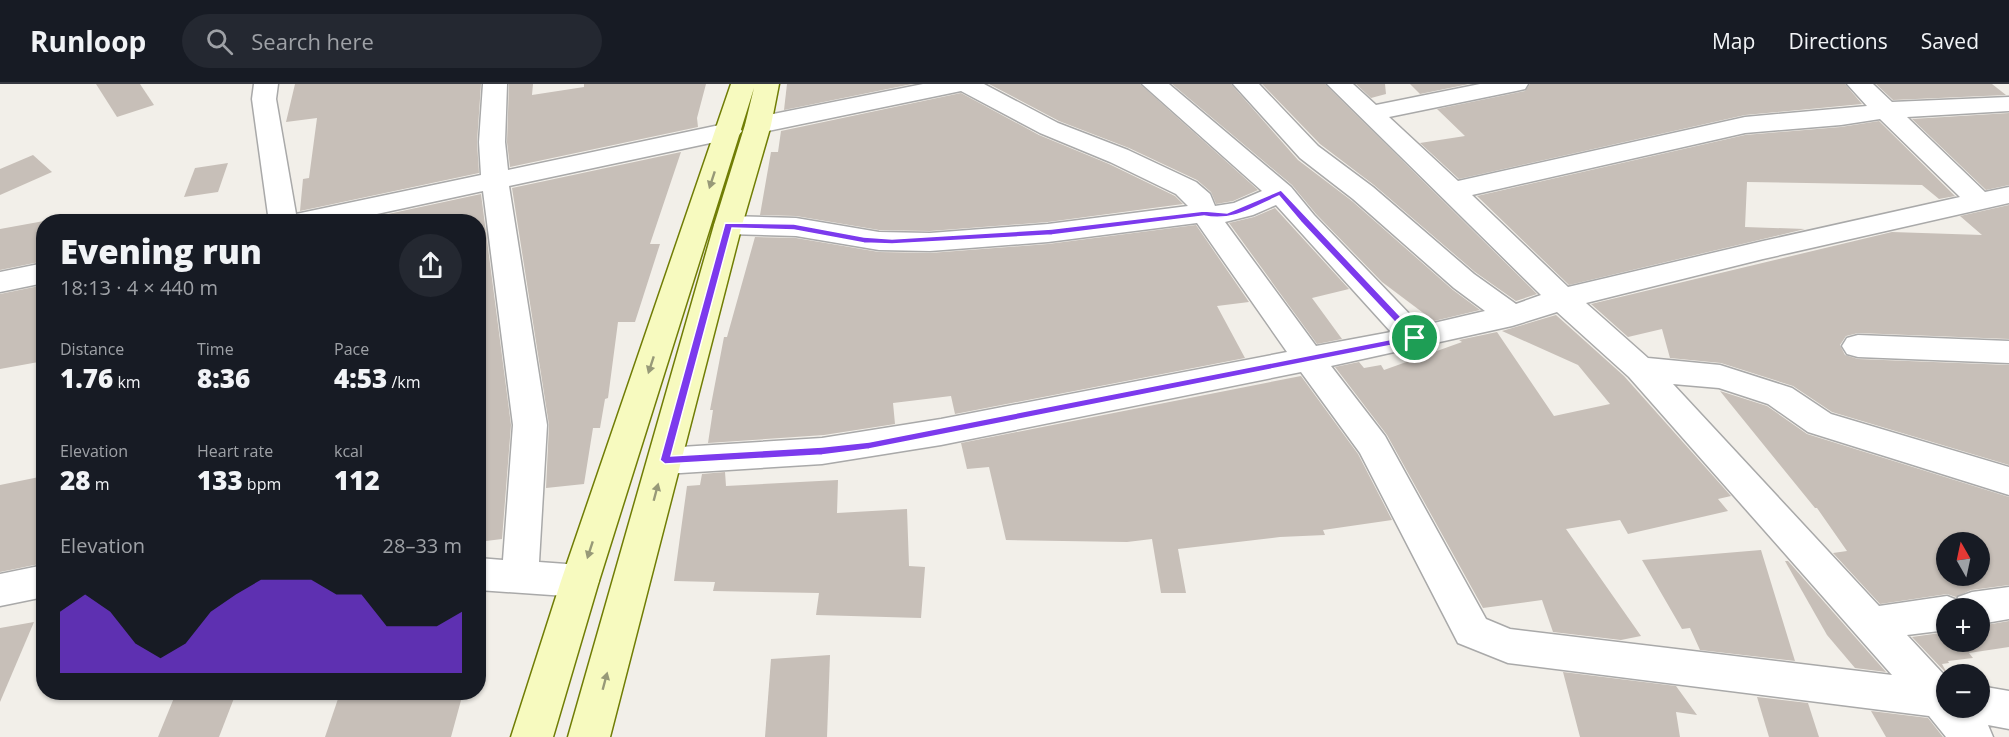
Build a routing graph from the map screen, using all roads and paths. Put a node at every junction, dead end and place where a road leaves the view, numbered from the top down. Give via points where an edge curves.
1 (266, 84) edge
2 (495, 84) edge
3 (743, 84) edge
4 (767, 84) edge
5 (959, 84) edge
6 (966, 84) edge
7 (1154, 84) edge
8 (1245, 84) edge
9 (1339, 84) edge
10 (1515, 84) edge
11 (1859, 84) edge
12 (2009, 104) edge
13 (1888, 110) junction
14 (1369, 114) junction
15 (743, 128) junction
16 (495, 179) junction
17 (1452, 191) junction
18 (1281, 192) junction
19 (1994, 198) edge
20 (1204, 213) junction
21 (282, 214) edge
22 (335, 214) edge
23 (728, 225) junction
24 (36, 275) edge
25 (0, 282) edge
26 (1562, 299) junction
27 (1512, 316) junction
28 (1415, 338) junction
29 (1858, 346) dead end
30 (2009, 352) edge
31 (1308, 359) junction
32 (1640, 369) junction
33 (665, 460) junction
34 (2009, 481) edge
35 (486, 575) edge
36 (520, 577) junction
37 (580, 581) junction
38 (36, 583) edge
39 (0, 590) edge
40 (2009, 603) edge
41 (1990, 606) edge
42 (1936, 615) edge
43 (1870, 624) junction
44 (1936, 694) edge
45 (1936, 703) edge
46 (1990, 707) edge
47 (2009, 710) edge
48 (1956, 718) edge
49 (532, 737) edge
50 (590, 737) edge
51 (1972, 737) edge

1 - 21 street via 264,99
2 - 16 street
3 - 15 main road
4 - 15 main road
5 - 15 street
6 - 20 street via 1049,128 1186,188 1200,200
7 - 18 street
8 - 27 street via 1309,152
9 - 14 street
10 - 14 street
11 - 13 street
12 - 13 street
13 - 17 street via 1745,124
13 - 19 street
14 - 17 street
15 - 16 street
15 - 23 main road
15 -> 37 main road
16 - 22 street
16 - 36 street via 530,425
17 - 26 street
18 - 20 street via 1229,215
18 - 28 street
19 - 26 street
20 - 23 street via 1052,232 892,242 794,227
20 - 31 street
23 - 33 main road
24 - 25 street
26 - 27 street
26 - 32 street
27 - 28 street
28 - 31 street
29 - 30 street
31 - 33 street via 869,446
31 - 45 street via 1373,445 1472,631 1509,646
32 - 34 street via 1720,377 1780,396 1820,423
32 - 43 street
50 -> 33 main road
35 - 36 street
36 - 37 street
37 - 49 main road
38 - 39 street
40 - 41 street
42 - 43 street
43 - 44 street
46 - 47 street
48 - 51 street

